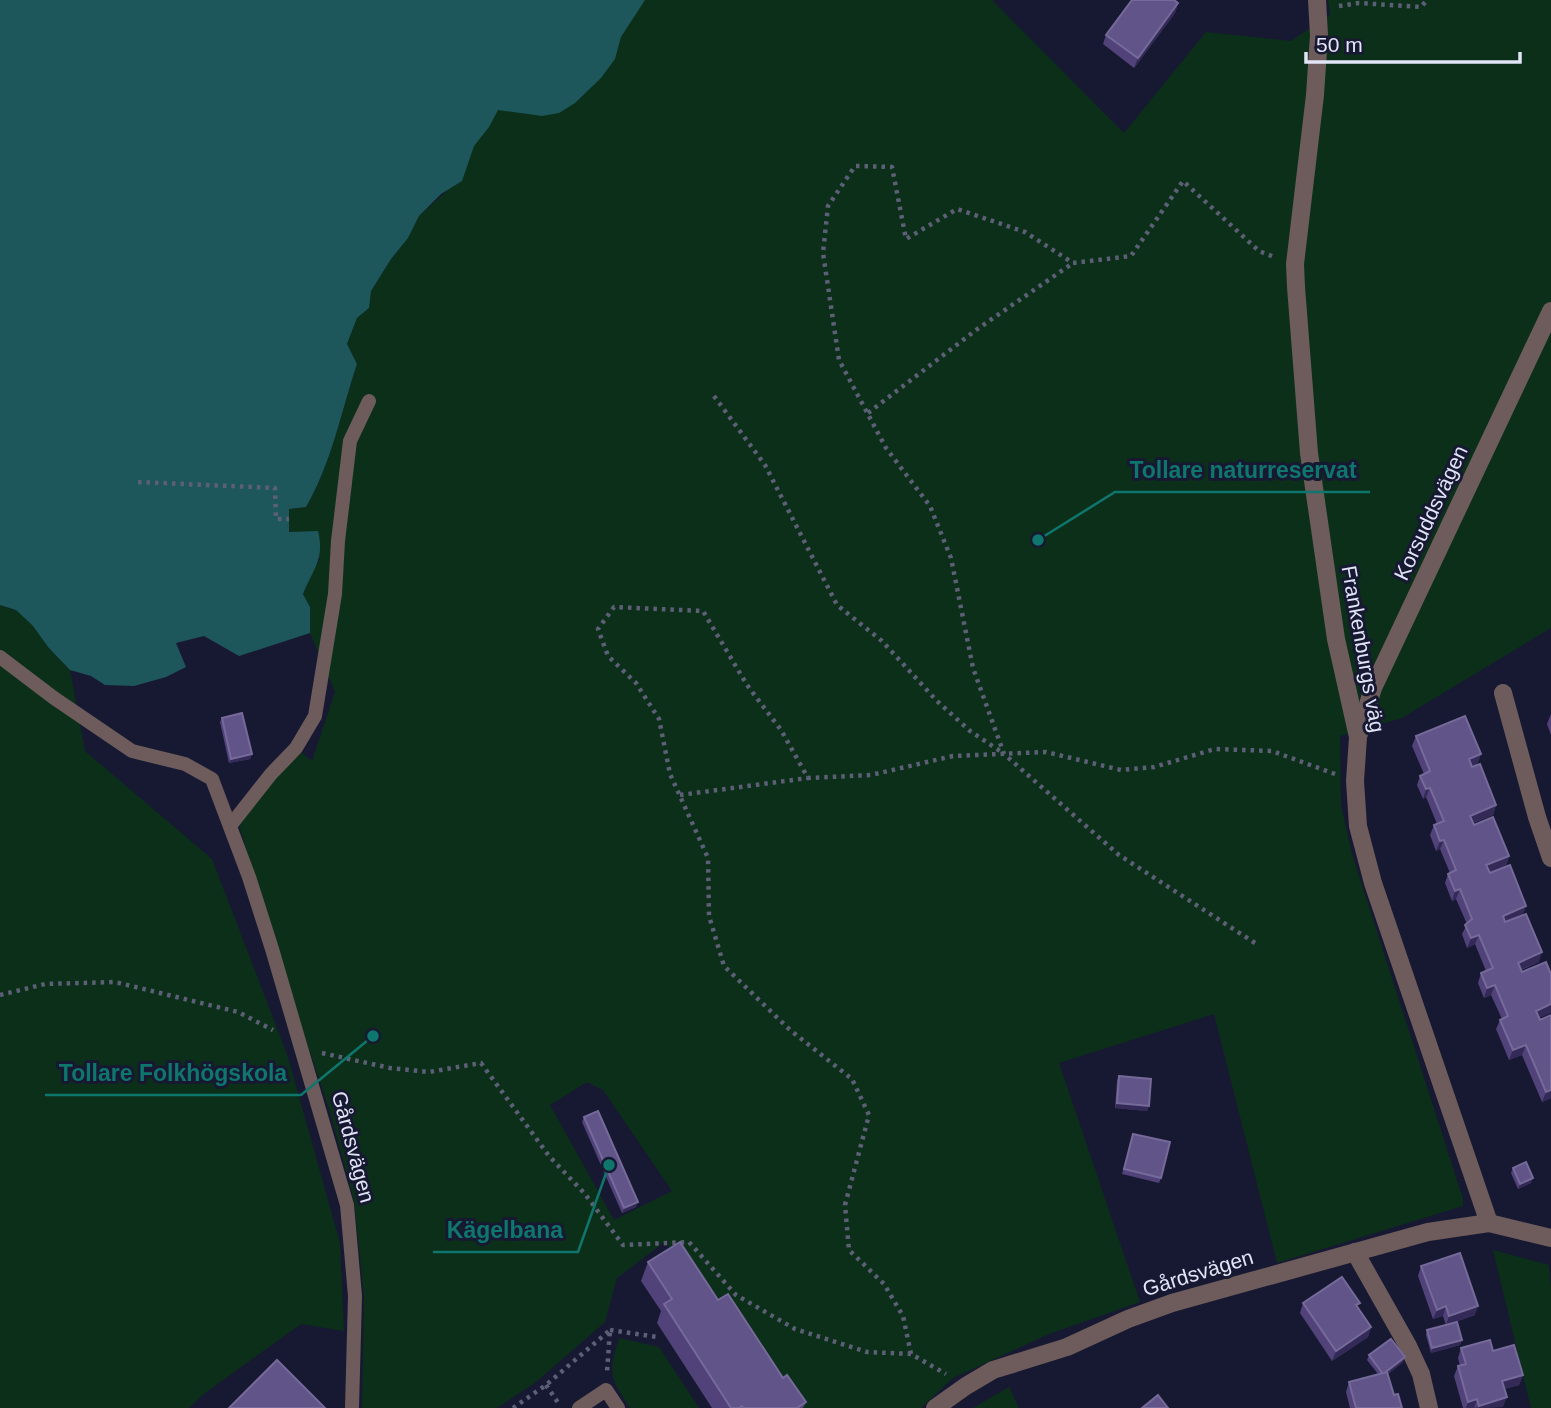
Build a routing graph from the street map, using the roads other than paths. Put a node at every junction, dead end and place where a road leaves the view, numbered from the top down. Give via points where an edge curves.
1 (1317, 5) edge
2 (1551, 311) edge
3 (369, 401) dead end
4 (0, 657) edge
5 (1503, 693) dead end
6 (1358, 737) junction
7 (230, 826) junction
8 (1551, 858) edge
9 (1489, 1223) junction
10 (1551, 1238) edge
11 (1355, 1252) junction
12 (352, 1408) edge
13 (579, 1408) edge
14 (618, 1408) edge
15 (935, 1408) edge
16 (1429, 1408) edge

1 - 6 street, Frankenburgs väg via 1315,94 1295,264 1311,466 1336,639
2 - 6 street, Korsuddsvägen via 1373,688
3 - 7 lane via 350,441 335,594 315,716 296,748
4 - 7 lane, Gårdsvägen via 132,751 185,764 212,779
5 - 8 street
6 - 9 street, Frankenburgs väg via 1358,826 1373,883
7 - 12 lane, Gårdsvägen via 301,1044 347,1205 355,1296
9 - 10 street
9 - 11 street, Gårdsvägen via 1428,1231
11 - 15 street, Gårdsvägen via 1128,1319 1068,1348 993,1370
11 - 16 street via 1408,1346
13 - 14 lane via 606,1390

